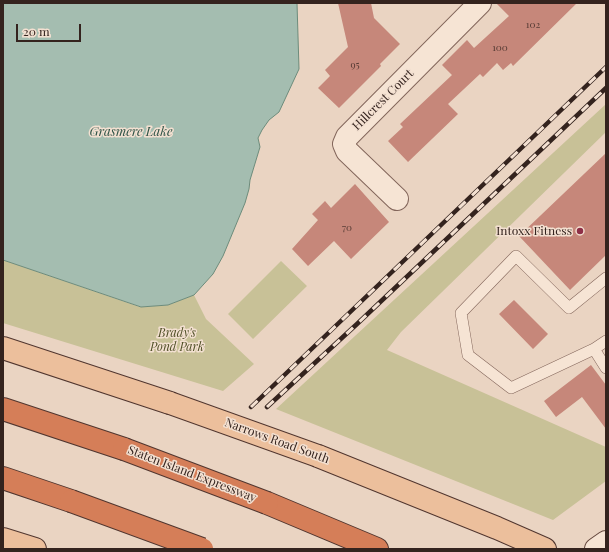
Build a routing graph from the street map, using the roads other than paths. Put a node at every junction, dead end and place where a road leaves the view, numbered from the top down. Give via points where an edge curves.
1 (472, 5) edge
2 (397, 199) dead end
3 (606, 278) edge
4 (606, 341) edge
5 (3, 348) edge
6 (594, 349) junction
7 (606, 368) edge
8 (3, 409) edge
9 (3, 478) edge
10 (3, 539) edge
11 (606, 542) edge
12 (30, 547) edge
13 (202, 549) edge
14 (377, 549) edge
15 (545, 549) edge
16 (596, 549) edge

1 - 2 street, Hillcrest Court via 347,137 344,144 347,151
3 - 6 lane via 569,308 516,256 461,313 468,355 511,388
4 - 6 lane
5 - 15 main road, Narrows Road South, bridge via 170,403 318,456
6 - 7 lane
8 - 14 highway, Staten Island Expressway, bridge via 124,448
9 - 13 highway, bridge
10 - 12 main road
11 - 16 street

